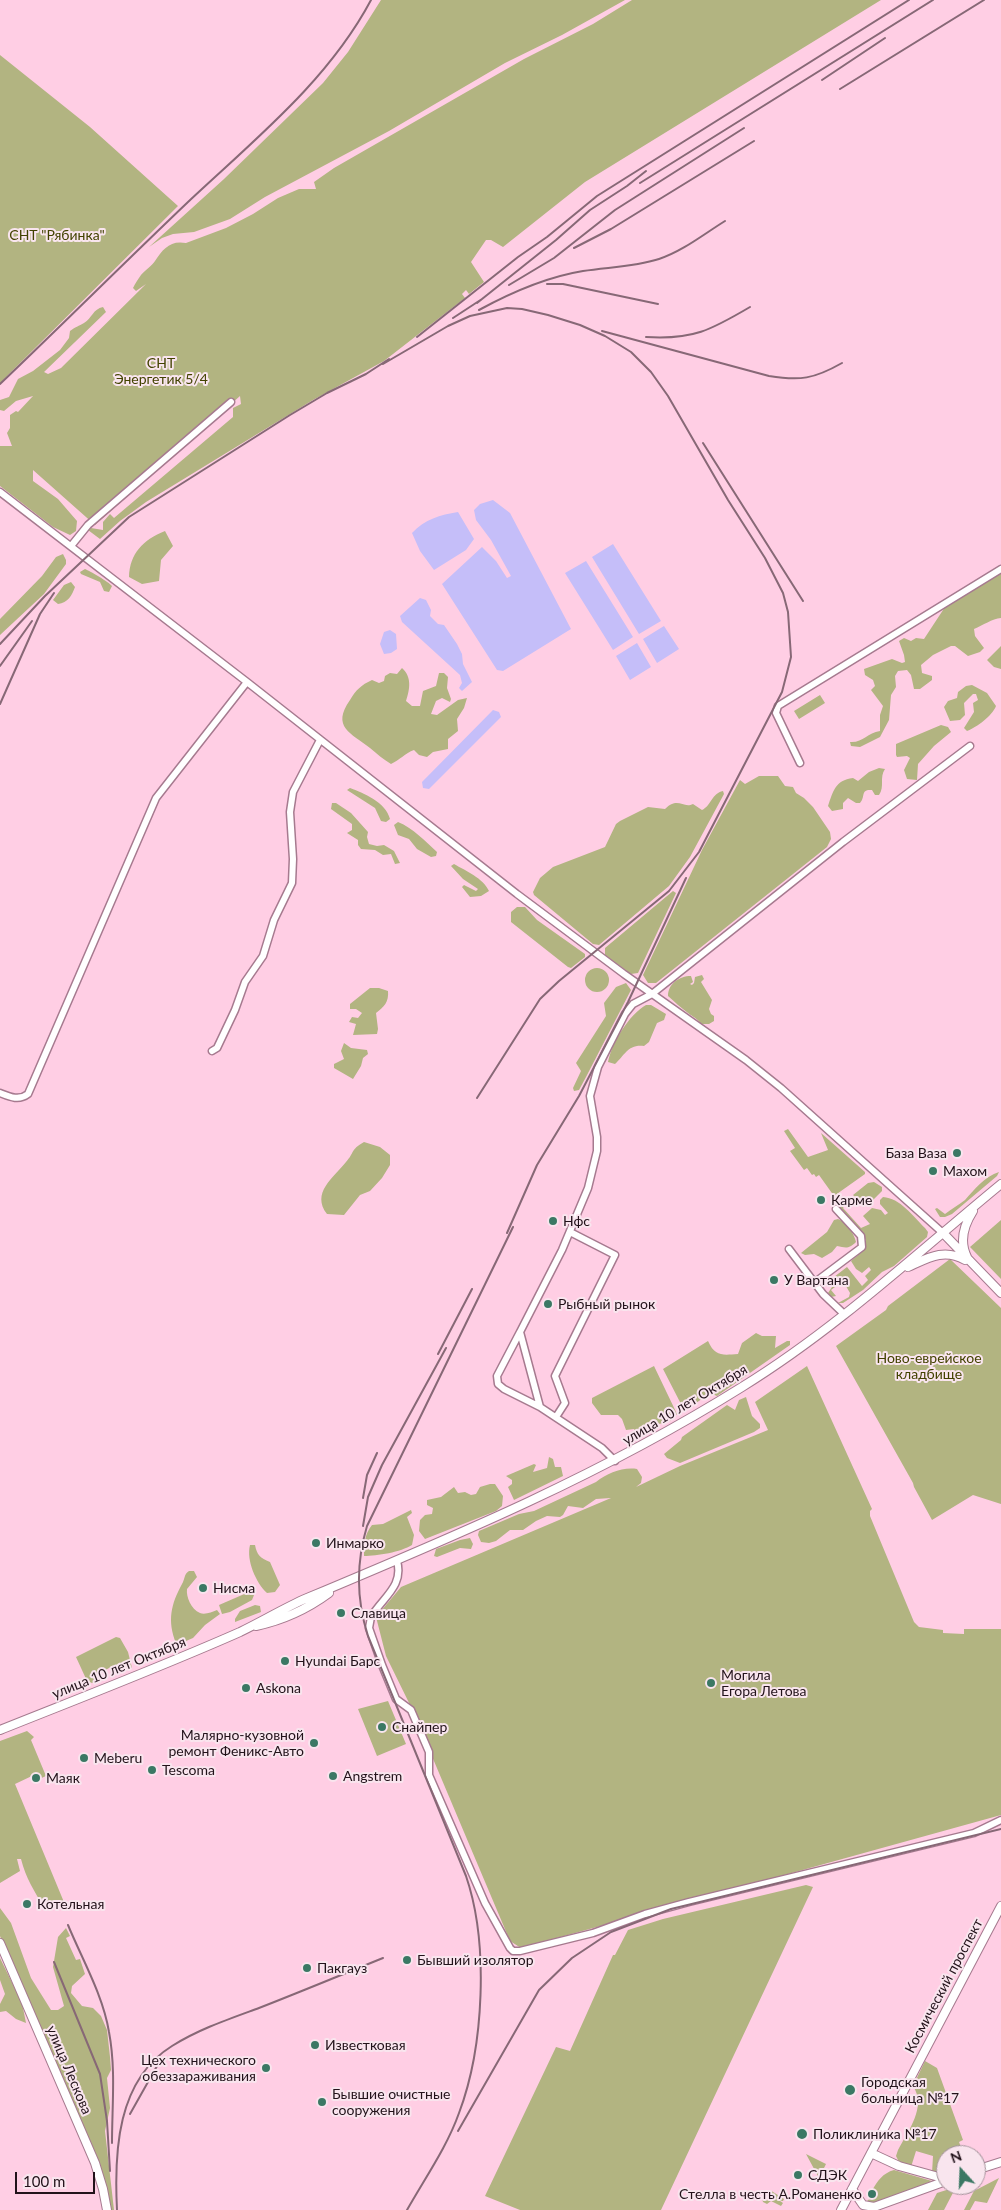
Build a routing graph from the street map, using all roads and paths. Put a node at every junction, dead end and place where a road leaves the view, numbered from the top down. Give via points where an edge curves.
1 (231, 402) dead end
2 (0, 492) edge
3 (71, 546) junction
4 (1001, 569) edge
5 (247, 682) junction
6 (320, 740) junction
7 (970, 746) dead end
8 (800, 763) dead end
9 (652, 994) junction
10 (212, 1051) dead end
11 (0, 1092) edge
12 (1001, 1184) edge
13 (980, 1201) junction
14 (836, 1208) dead end
15 (570, 1232) junction
16 (944, 1234) junction
17 (789, 1249) dead end
18 (969, 1262) junction
19 (899, 1270) junction
20 (814, 1283) junction
21 (1001, 1293) edge
22 (844, 1314) junction
23 (520, 1332) junction
24 (540, 1408) junction
25 (556, 1417) junction
26 (615, 1461) junction
27 (397, 1561) junction
28 (0, 1730) edge
29 (1001, 1820) edge
30 (1001, 1906) edge
31 (0, 1943) edge
32 (870, 2154) junction
33 (1001, 2162) edge
34 (986, 2167) edge
35 (936, 2178) edge
36 (936, 2184) edge
37 (852, 2189) junction
38 (870, 2208) edge
39 (107, 2210) edge
40 (841, 2210) edge

1 - 3 street via 88,525
2 - 3 street
3 - 5 street
4 - 8 street via 778,706 776,714
5 - 6 street
5 - 11 street via 156,798 28,1094 14,1098
6 - 9 street via 517,894
6 - 10 street via 293,792 290,812 292,882 274,920 263,956 245,982 217,1048
7 - 9 street
9 - 15 street via 633,1004 625,1014 598,1067 590,1096 597,1137 594,1166
9 - 16 street via 781,1088
12 - 13 main road, улица 10 лет Октября
13 - 16 main road, улица 10 лет Октября
13 - 18 main road via 967,1222 963,1236 964,1252
14 - 20 street via 861,1236 862,1247
15 - 23 street
15 - 25 street via 615,1255 555,1376 565,1403
16 - 18 main road
16 - 19 main road, улица 10 лет Октября
17 - 20 street
18 - 19 main road via 952,1254 941,1254
18 - 21 main road
19 - 22 main road, улица 10 лет Октября
20 - 22 street
22 - 26 main road, улица 10 лет Октября via 744,1386
23 - 24 street
23 - 24 street via 497,1376 498,1384
24 - 25 street
25 - 26 street via 602,1448
26 - 27 main road, улица 10 лет Октября
27 - 28 main road, улица 10 лет Октября via 342,1584 290,1616 247,1628
27 - 29 street via 399,1575 368,1622 370,1635 394,1696 410,1710 427,1748 429,1775 485,1903 513,1951 593,1933 689,1902 974,1833
30 - 32 main road, Космический проспект
31 - 39 main road, улица Лескова via 95,2163
32 - 35 main road
32 - 37 main road, Космический проспект
33 - 34 main road
36 - 38 main road
37 - 38 main road
37 - 40 main road, Космический проспект

